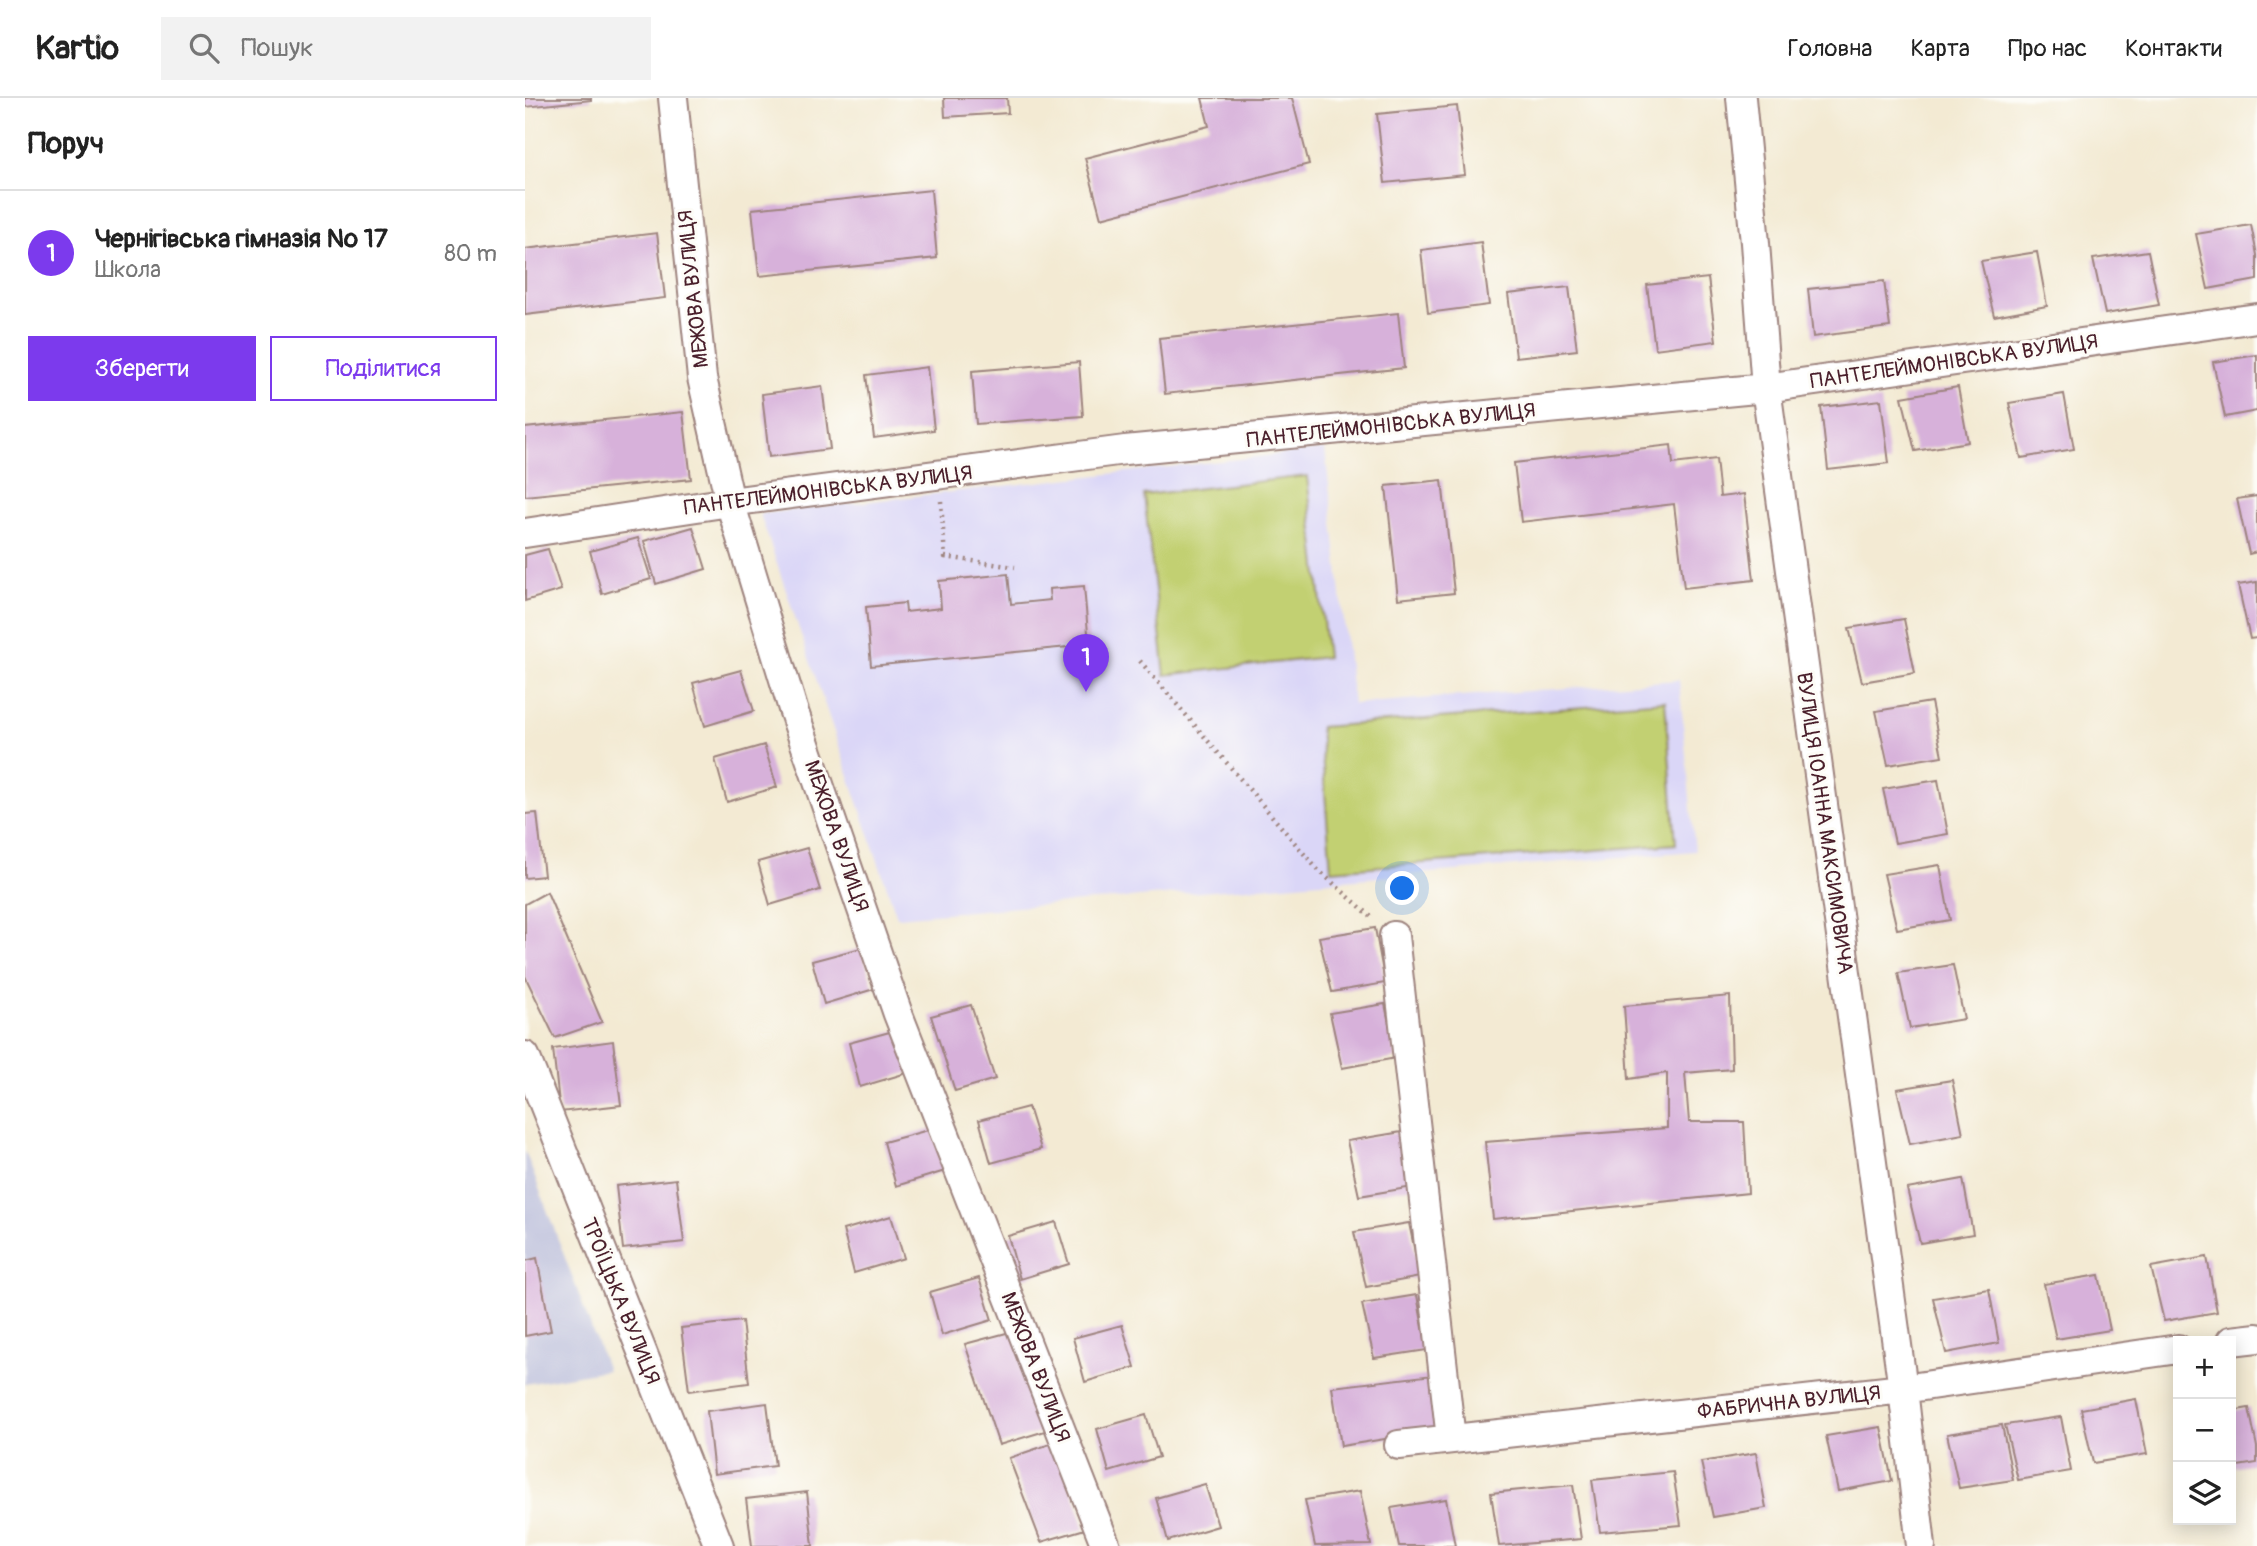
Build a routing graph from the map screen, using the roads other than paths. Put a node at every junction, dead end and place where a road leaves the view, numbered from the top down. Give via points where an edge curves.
1 (673, 98) edge
2 (1741, 98) edge
3 (2257, 318) edge
4 (1766, 388) junction
5 (730, 502) junction
6 (525, 533) edge
7 (1394, 936) road end
8 (525, 1056) edge
9 (2257, 1338) edge
10 (2236, 1340) edge
11 (2173, 1350) edge
12 (1903, 1389) junction
13 (1451, 1439) junction
14 (1399, 1445) dead end
15 (719, 1546) edge
16 (1106, 1546) edge
17 (1921, 1546) edge

1 - 5 street, МЕЖОВА ВУЛИЦЯ via 702,378
2 - 4 street, ВУЛИЦЯ ІОАННА МАКСИМОВИЧА
3 - 4 street, ПАНТЕЛЕЙМОНІВСЬКА ВУЛИЦЯ
4 - 5 street, ПАНТЕЛЕЙМОНІВСЬКА ВУЛИЦЯ via 1125,450
4 - 12 street, ВУЛИЦЯ ІОАННА МАКСИМОВИЧА
5 - 6 street, ПАНТЕЛЕЙМОНІВСЬКА ВУЛИЦЯ
5 - 16 street, МЕЖОВА ВУЛИЦЯ via 793,709 898,1014
7 - 13 street
8 - 15 street, ТРОЇЦЬКА ВУЛИЦЯ
9 - 10 street
11 - 12 street, ФАБРИЧНА ВУЛИЦЯ
12 - 13 street, ФАБРИЧНА ВУЛИЦЯ
12 - 17 street, ВУЛИЦЯ ІОАННА МАКСИМОВИЧА
13 - 14 street, ФАБРИЧНА ВУЛИЦЯ

